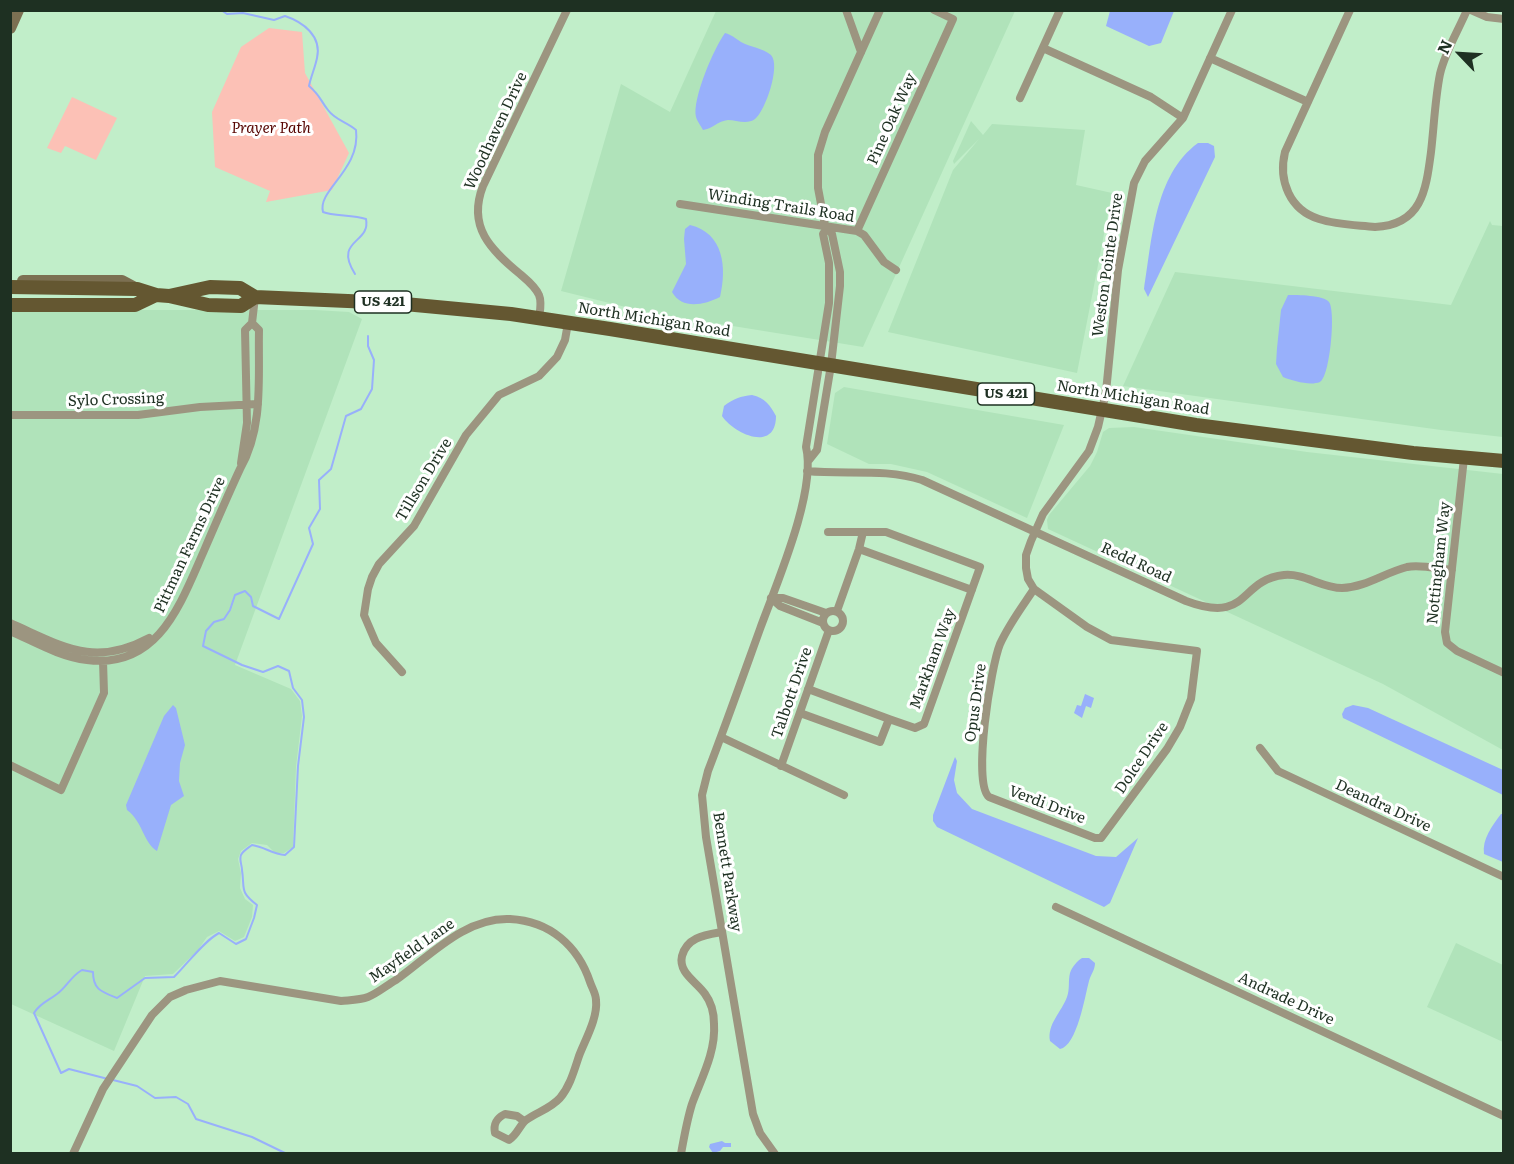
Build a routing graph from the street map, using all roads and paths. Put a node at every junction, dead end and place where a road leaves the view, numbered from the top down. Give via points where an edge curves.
1 (18, 10) edge
2 (567, 10) edge
3 (846, 10) edge
4 (880, 10) edge
5 (934, 10) edge
6 (1060, 10) edge
7 (1232, 10) edge
8 (1350, 10) edge
9 (1469, 10) edge
10 (1503, 19) edge
11 (10, 28) edge
12 (1043, 48) junction
13 (861, 52) junction
14 (1210, 58) junction
15 (1020, 98) dead end
16 (1308, 102) junction
17 (1183, 118) junction
18 (680, 204) dead end
19 (826, 226) junction
20 (857, 231) junction
21 (896, 270) dead end
22 (10, 280) edge
23 (10, 287) edge
24 (138, 289) junction
25 (163, 296) junction
26 (255, 297) junction
27 (10, 305) edge
28 (539, 318) junction
29 (568, 322) junction
30 (252, 323) junction
31 (825, 364) junction
32 (246, 404) junction
33 (258, 404) junction
34 (1102, 410) junction
35 (10, 415) edge
36 (1464, 458) junction
37 (1503, 461) edge
38 (240, 469) junction
39 (807, 471) junction
40 (828, 532) dead end
41 (862, 532) junction
42 (1035, 532) junction
43 (859, 549) junction
44 (1452, 570) junction
45 (1034, 589) junction
46 (972, 590) junction
47 (771, 598) junction
48 (837, 611) junction
49 (826, 613) junction
50 (10, 623) edge
51 (826, 626) junction
52 (10, 631) edge
53 (163, 631) junction
54 (103, 661) junction
55 (402, 672) dead end
56 (1503, 673) edge
57 (808, 689) junction
58 (800, 713) junction
59 (889, 719) junction
60 (721, 737) junction
61 (1260, 748) dead end
62 (10, 765) edge
63 (782, 766) junction
64 (985, 794) joint
65 (844, 795) dead end
66 (1101, 838) joint
67 (1503, 877) edge
68 (1056, 907) dead end
69 (722, 932) junction
70 (1503, 1116) edge
71 (524, 1121) dead end
72 (73, 1154) edge
73 (681, 1154) edge
74 (775, 1154) edge

1 - 11 main road
2 - 28 street, Woodhaven Drive via 478,204 486,241 538,293
3 - 13 street
4 - 13 street, Bennett Parkway
5 - 20 street, Pine Oak Way via 953,19
6 - 12 street
7 - 14 street, Weston Pointe Drive
8 - 16 street
9 - 10 street
9 - 16 street via 1443,66 1426,188 1420,203 1401,221 1383,226 1317,219 1296,204 1286,190 1282,174 1286,152
12 - 15 street
12 - 17 street via 1151,97
13 - 19 street, Bennett Parkway via 818,155 818,188
14 - 16 street
14 - 17 street, Weston Pointe Drive
17 - 34 street, Weston Pointe Drive via 1146,161 1134,183 1118,270
18 - 19 street, Winding Trails Road
19 - 20 street, Winding Trails Road
19 - 31 street, Bennett Parkway via 823,234 829,263 829,303
20 - 21 street, Winding Trails Road
22 - 24 main road via 122,281
23 - 24 main road, US 421
24 - 25 main road, US 421
25 - 26 main road, US 421 via 208,305 241,306
25 - 27 main road via 135,305
26 - 28 main road, North Michigan Road / US 421 via 394,303
26 - 30 street, Pittman Farms Drive
28 - 29 main road, North Michigan Road / US 421
29 - 31 main road, North Michigan Road / US 421
29 - 55 street, Tillson Drive via 557,357 539,376 499,395 466,435 414,526 372,577 364,615 376,644
30 - 32 street, Pittman Farms Drive via 245,330
30 - 33 street, Pittman Farms Drive via 259,330
31 - 34 main road, North Michigan Road / US 421
31 - 39 street, Bennett Parkway via 806,447
32 - 33 street, Sylo Crossing
32 - 35 street, Sylo Crossing via 138,415
32 - 38 street, Pittman Farms Drive via 246,437
33 - 38 street, Pittman Farms Drive via 253,440
34 - 36 main road, North Michigan Road / US 421 via 1293,439
34 - 42 street, Weston Pointe Drive via 1089,451 1053,498
36 - 37 main road, North Michigan Road / US 421
36 - 44 street, Nottingham Way
38 - 53 street, Pittman Farms Drive via 176,614
39 - 42 street, Redd Road via 911,476
39 - 47 street, Bennett Parkway via 796,528
40 - 41 street
41 - 43 street, Talbott Drive
41 - 46 street, Markham Way via 886,532 981,567
42 - 44 street, Redd Road via 1211,609 1238,603 1265,580 1286,575 1339,588 1359,586 1408,567
42 - 45 street, Weston Pointe Drive via 1026,562
43 - 46 street
43 - 48 street, Talbott Drive
44 - 56 street, Nottingham Way via 1447,643
45 - 64 street, Opus Drive via 1006,632 991,678 981,774
45 - 66 street, Dolce Drive via 1111,640 1197,651 1191,699 1180,727
46 - 59 street, Markham Way via 924,724 915,728
47 - 49 street via 783,598
47 - 51 street via 780,606
47 - 60 street, Bennett Parkway
48 - 49 street
48 - 51 street, Talbott Drive via 843,624 838,629
49 - 51 street, Talbott Drive
50 - 53 street, Pittman Farms Drive via 70,648 101,654 133,646
51 - 57 street, Talbott Drive
52 - 54 street, Pittman Farms Drive via 64,655
53 - 54 street, Pittman Farms Drive via 138,651
54 - 62 street via 104,693 60,790
57 - 58 street, Talbott Drive
57 - 59 street, Markham Way
58 - 59 street via 880,742
58 - 63 street, Talbott Drive
60 - 63 street
60 - 69 street, Bennett Parkway via 702,795
61 - 67 street, Deandra Drive via 1278,771
63 - 65 street
64 - 66 street, Verdi Drive
68 - 70 street, Andrade Drive
69 - 73 street via 699,936 690,942 682,958 684,970 707,996 713,1015 714,1042 691,1107
69 - 74 street, Bennett Parkway via 753,1114
71 - 72 street, Mayfield Lane via 552,1105 567,1088 595,1013 596,999 586,970 567,942 538,925 509,919 478,923 384,988 357,1000 341,1001 220,981 170,997 152,1015 103,1089

